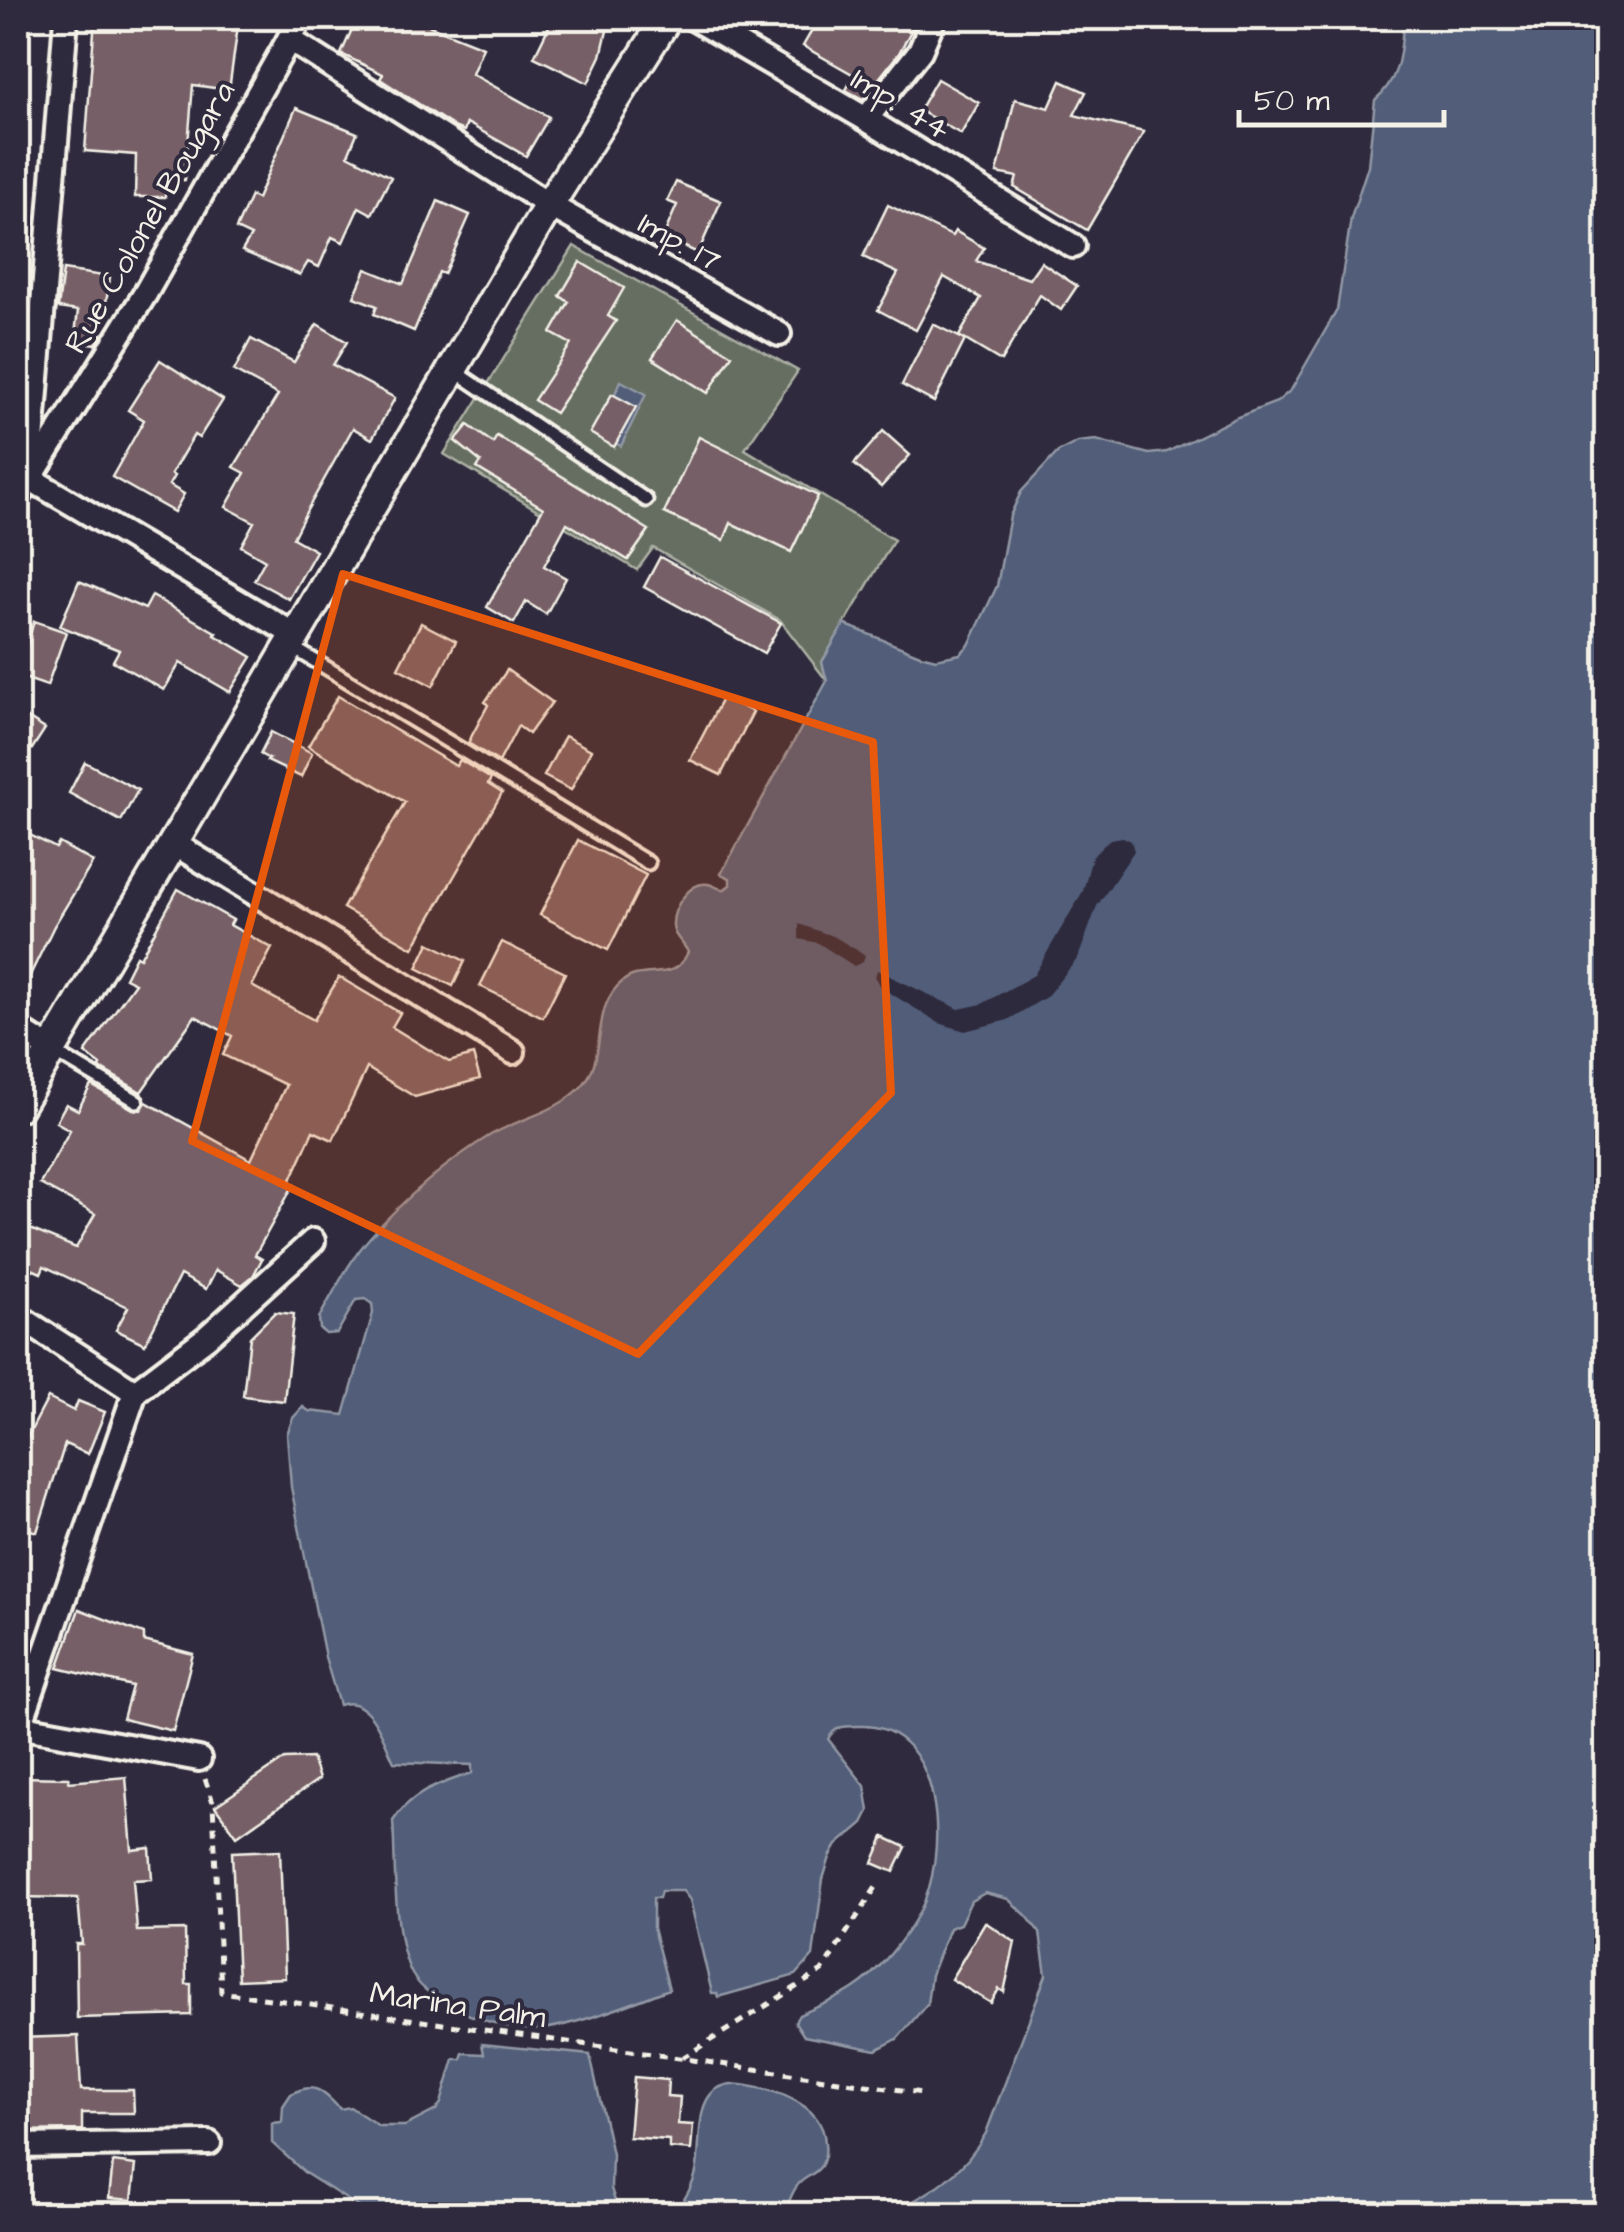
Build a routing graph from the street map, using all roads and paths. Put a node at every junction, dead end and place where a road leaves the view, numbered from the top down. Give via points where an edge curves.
1 (66, 18) edge
2 (302, 18) edge
3 (667, 18) edge
4 (693, 18) edge
5 (934, 18) edge
6 (289, 39) junction
7 (866, 119) junction
8 (548, 205) junction
9 (1073, 246) dead end
10 (779, 334) dead end
11 (452, 369) junction
12 (23, 488) edge
13 (646, 500) dead end
14 (292, 640) junction
15 (172, 843) junction
16 (648, 863) dead end
17 (18, 1029) edge
18 (52, 1050) junction
19 (513, 1052) dead end
20 (137, 1101) dead end
21 (18, 1107) edge
22 (314, 1241) dead end
23 (18, 1316) edge
24 (135, 1392) junction
25 (19, 1726) edge
26 (199, 1760) joint
27 (880, 1882) dead end
28 (682, 2058) junction
29 (922, 2093) dead end
30 (209, 2143) dead end
31 (18, 2146) edge

1 - 12 street
2 - 6 street, Rue Colonel Bougara
3 - 8 street
4 - 7 street, Imp. 44
5 - 7 street via 920,51
6 - 8 street, Imp. 17
6 - 12 street, Rue Colonel Bougara via 145,294
7 - 9 street, Imp. 44
8 - 10 street, Imp. 17
8 - 11 street
11 - 13 lane
11 - 14 street
12 - 14 street
14 - 15 street
14 - 16 lane
15 - 18 street
15 - 19 street
17 - 18 street
18 - 20 lane
18 - 21 street
22 - 24 street
23 - 24 street
24 - 25 street
25 - 26 street
26 - 28 path, Marina Palm via 213,1802 221,1992
27 - 28 path via 822,1971
28 - 29 path, Marina Palm
30 - 31 street

